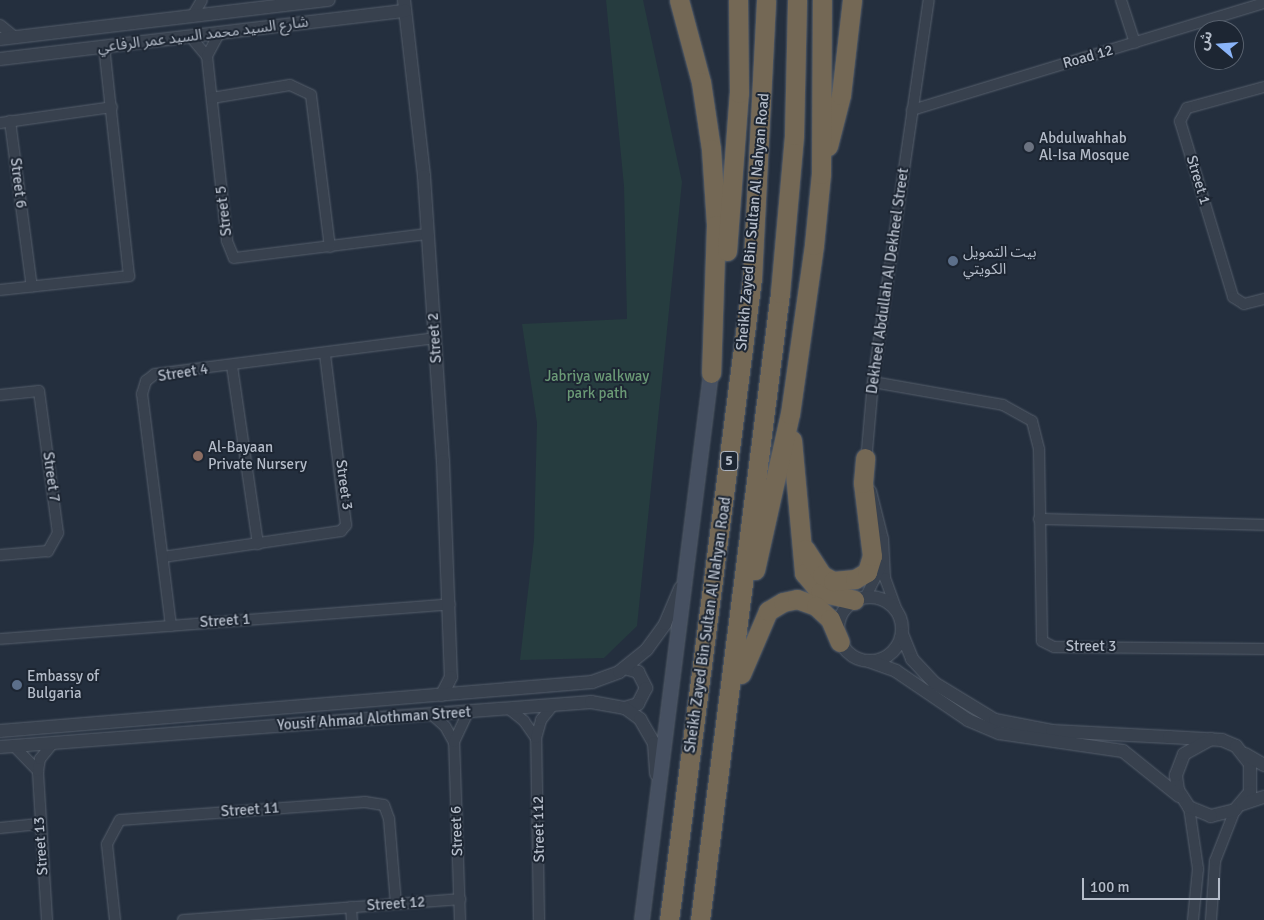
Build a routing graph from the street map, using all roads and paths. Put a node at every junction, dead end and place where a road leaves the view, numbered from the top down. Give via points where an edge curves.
1 (203, 0) edge
2 (328, 0) edge
3 (679, 0) edge
4 (738, 0) edge
5 (766, 0) edge
6 (797, 0) edge
7 (822, 0) edge
8 (852, 0) edge
9 (929, 0) edge
10 (1121, 0) edge
11 (1264, 3) edge
12 (405, 5) edge
13 (214, 13) junction
14 (193, 15) junction
15 (158, 19) junction
16 (0, 25) edge
17 (219, 33) junction
18 (31, 36) junction
19 (190, 36) junction
20 (15, 37) junction
21 (0, 39) edge
22 (1135, 43) junction
23 (104, 46) junction
24 (0, 51) edge
25 (57, 52) junction
26 (207, 56) junction
27 (0, 59) edge
28 (1264, 87) edge
29 (212, 98) junction
30 (112, 107) junction
31 (912, 110) junction
32 (5, 122) edge
33 (821, 174) junction
34 (428, 234) junction
35 (330, 247) junction
36 (32, 286) junction
37 (0, 290) edge
38 (1264, 299) edge
39 (435, 338) junction
40 (325, 354) junction
41 (232, 366) junction
42 (711, 373) junction
43 (872, 382) junction
44 (0, 395) edge
45 (790, 414) junction
46 (865, 458) junction
47 (1039, 519) junction
48 (1264, 525) edge
49 (797, 530) junction
50 (258, 544) junction
51 (0, 555) edge
52 (163, 557) junction
53 (883, 561) junction
54 (683, 568) junction
55 (860, 598) junction
56 (450, 604) junction
57 (742, 607) junction
58 (897, 611) junction
59 (171, 626) junction
60 (902, 634) junction
61 (0, 639) edge
62 (840, 642) junction
63 (1264, 648) edge
64 (869, 661) junction
65 (625, 668) junction
66 (451, 677) junction
67 (464, 693) junction
68 (442, 695) junction
69 (553, 705) junction
70 (508, 708) junction
71 (626, 708) junction
72 (468, 712) junction
73 (431, 714) junction
74 (726, 726) junction
75 (0, 731) edge
76 (536, 738) junction
77 (1211, 739) junction
78 (454, 742) junction
79 (52, 744) junction
80 (14, 746) junction
81 (0, 747) edge
82 (1243, 752) junction
83 (721, 763) junction
84 (1264, 765) edge
85 (38, 771) junction
86 (1264, 797) edge
87 (1185, 802) junction
88 (1238, 807) junction
89 (656, 820) junction
90 (39, 824) junction
91 (0, 828) edge
92 (460, 899) junction
93 (396, 904) junction
94 (351, 907) junction
95 (256, 917) edge
96 (47, 920) edge
97 (115, 920) edge
98 (183, 920) edge
99 (352, 920) edge
100 (460, 920) edge
101 (540, 920) edge
102 (642, 920) edge
103 (669, 920) edge
104 (700, 920) edge
105 (714, 920) edge
106 (1193, 920) edge
107 (1211, 920) edge

1 - 13 street
1 - 14 street
2 - 13 street, شارع السيد محمد السيد عمر الرفاعي
3 - 42 highway via 701,82 711,149 716,225
4 - 42 highway via 735,161
5 - 103 highway, Sheikh Zayed Bin Sultan Al Nahyan Road / 5 via 752,278
6 - 57 highway, Sheikh Zayed Bin Sultan Al Nahyan Road / 5 via 788,214
7 - 33 highway
8 - 33 highway via 841,95
9 - 31 street, Dekheel Abdullah Al Dekheel Street
10 - 22 street
11 - 22 street, Road 12
12 - 17 street, شارع السيد محمد السيد عمر الرفاعي
12 - 34 street, Street 2
13 - 14 street, شارع السيد محمد السيد عمر الرفاعي
14 - 15 street, شارع السيد محمد السيد عمر الرفاعي
15 - 18 street, شارع السيد محمد السيد عمر الرفاعي
15 - 25 street via 140,29 54,40 51,44
16 - 20 street
17 - 19 street, شارع السيد محمد السيد عمر الرفاعي
17 - 26 street
18 - 20 street, شارع السيد محمد السيد عمر الرفاعي
18 - 24 street via 37,44
19 - 23 street, شارع السيد محمد السيد عمر الرفاعي
19 - 26 street
20 - 21 street, شارع السيد محمد السيد عمر الرفاعي
22 - 31 street, Road 12
23 - 25 street, شارع السيد محمد السيد عمر الرفاعي
23 - 30 street
25 - 27 street, شارع السيد محمد السيد عمر الرفاعي
26 - 29 street, Street 5
28 - 38 street, Street 1 via 1188,108 1180,121 1234,297 1244,304
29 - 35 street via 290,85 311,96
29 - 35 street, Street 5 via 227,241 234,258
30 - 32 street, Street 6
30 - 36 street via 129,276
31 - 43 street, Dekheel Abdullah Al Dekheel Street
32 - 36 street, Street 6
33 - 45 highway
34 - 35 street, Street 5
34 - 39 street, Street 2
36 - 37 street
39 - 40 street, Street 4
39 - 56 street, Street 2
40 - 41 street, Street 4
40 - 50 street, Street 3 via 346,525 342,531
41 - 50 street
41 - 52 street, Street 4 via 155,374 146,381 142,394
42 - 54 main road
43 - 46 street, Dekheel Abdullah Al Dekheel Street
43 - 47 street, Street 3 via 1002,405 1024,414 1038,439
44 - 51 street, Street 7 via 39,391 58,533 48,551
45 - 49 highway
45 - 57 highway via 766,532
46 - 49 highway via 863,483 872,556 867,572 845,582 822,575
46 - 53 street, Dekheel Abdullah Al Dekheel Street via 883,539
47 - 48 street
47 - 63 street, Street 3 via 1042,641 1054,647
49 - 55 highway via 800,561 812,585 831,597
50 - 52 street, Street 3
52 - 59 street, Street 4
53 - 55 street, Dekheel Abdullah Al Dekheel Street
53 - 58 street, Dekheel Abdullah Al Dekheel Street
54 - 65 street, Yousif Ahmad Alothman Street via 665,624
54 - 89 main road
55 - 58 street via 887,601
55 - 62 street via 840,615
56 - 59 street, Street 1
56 - 66 street, Street 2
57 - 74 highway, Sheikh Zayed Bin Sultan Al Nahyan Road / 5
58 - 60 street
59 - 61 street, Street 1
60 - 64 street via 890,654
60 - 77 street via 912,659 934,683 995,720 1052,731
62 - 64 street via 855,658
62 - 74 highway via 830,619 816,606 797,600 777,604 755,636
64 - 87 street via 896,671 968,720 999,733 1123,751 1147,766
65 - 67 street, Yousif Ahmad Alothman Street via 582,684
65 - 71 street via 638,672 646,688 642,701
66 - 67 street
66 - 68 street, Street 2
67 - 68 street, Yousif Ahmad Alothman Street
68 - 75 street, Yousif Ahmad Alothman Street
69 - 70 street, Yousif Ahmad Alothman Street
69 - 71 street, Yousif Ahmad Alothman Street via 591,702
69 - 76 street, Street 112 via 541,720
70 - 72 street, Yousif Ahmad Alothman Street
70 - 76 street via 524,721
71 - 89 street via 646,726 654,743
72 - 73 street, Yousif Ahmad Alothman Street
72 - 78 street, Street 6
73 - 78 street via 445,726
73 - 79 street, Yousif Ahmad Alothman Street
74 - 83 highway, Sheikh Zayed Bin Sultan Al Nahyan Road / 5
76 - 101 street, Street 112
77 - 82 street via 1228,742
77 - 87 street via 1190,748 1180,760 1176,775
78 - 92 street, Street 6
79 - 80 street, Yousif Ahmad Alothman Street
79 - 85 street, Street 13 via 40,758
80 - 81 street, Yousif Ahmad Alothman Street
80 - 85 street
82 - 84 street
82 - 88 street via 1252,778
83 - 104 highway, Sheikh Zayed Bin Sultan Al Nahyan Road / 5
83 - 105 highway
85 - 90 street, Street 13
86 - 88 street
87 - 88 street via 1211,816
87 - 106 street via 1198,869
88 - 107 street via 1215,861
89 - 102 main road
90 - 91 street
90 - 96 street, Street 13
92 - 93 street, Street 12
92 - 100 street, Street 6
93 - 94 street, Street 12
93 - 97 street, Street 11 via 389,818 384,805 365,802 120,820 108,844
94 - 95 street, Street 12
94 - 99 street
95 - 98 street, Street 12

